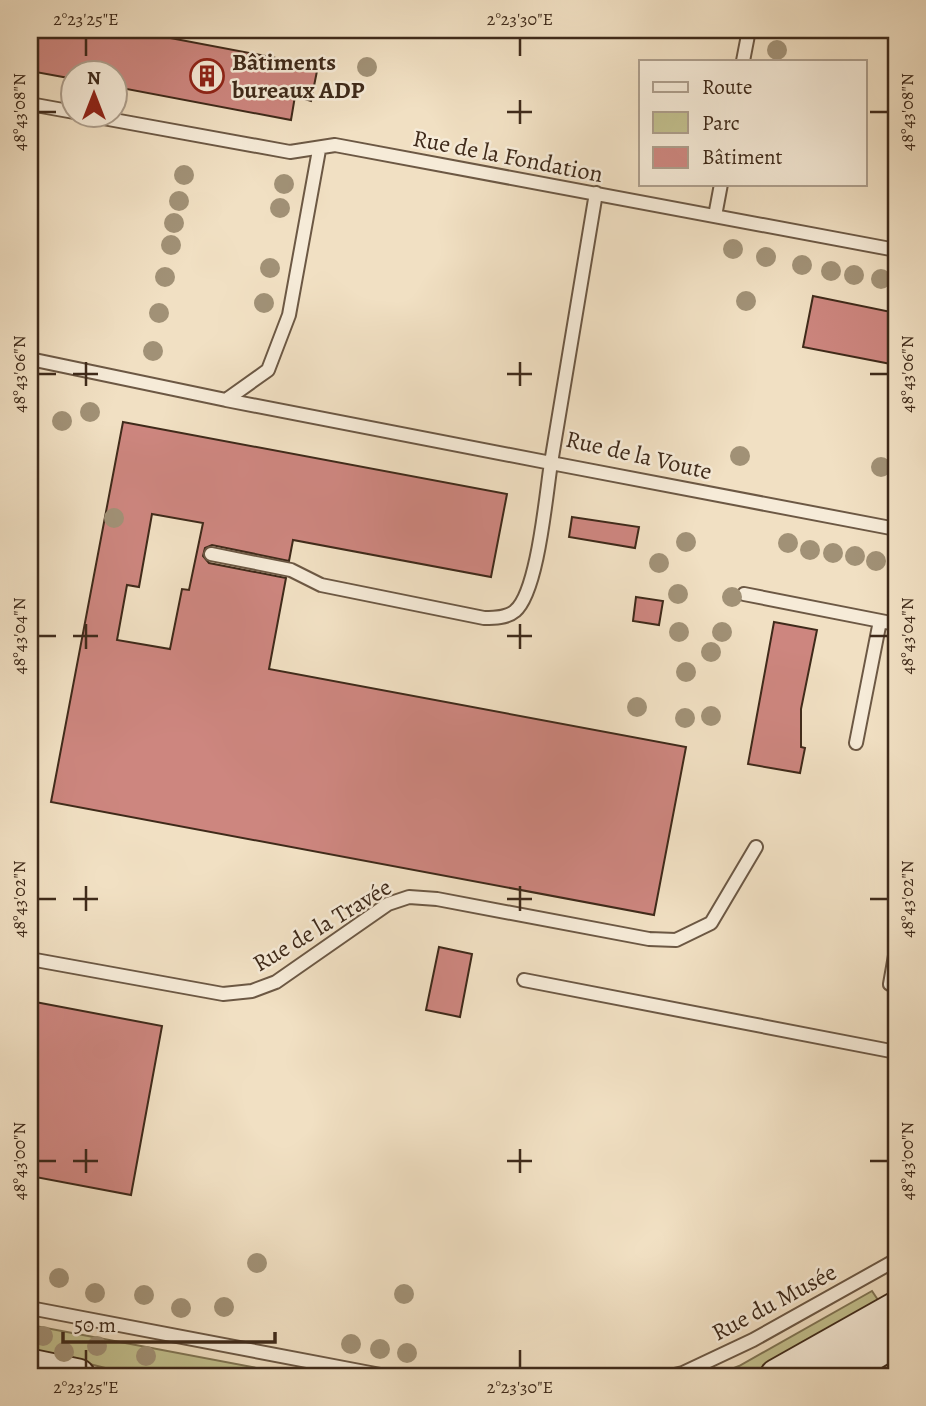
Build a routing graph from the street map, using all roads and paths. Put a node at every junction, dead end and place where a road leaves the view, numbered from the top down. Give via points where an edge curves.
1 (749, 30) edge
2 (743, 60) edge
3 (30, 104) edge
4 (60, 109) edge
5 (130, 123) edge
6 (319, 150) junction
7 (721, 186) edge
8 (596, 193) junction
9 (715, 216) junction
10 (896, 250) edge
11 (30, 359) edge
12 (226, 400) junction
13 (551, 463) junction
14 (896, 530) edge
15 (211, 554) dead end
16 (744, 594) dead end
17 (880, 621) junction
18 (896, 624) edge
19 (856, 743) dead end
20 (757, 847) dead end
21 (896, 950) edge
22 (30, 959) edge
23 (524, 980) dead end
24 (896, 987) edge
25 (896, 1052) edge
26 (896, 1260) edge
27 (30, 1308) edge
28 (896, 1309) edge
29 (896, 1339) edge
30 (30, 1366) edge
31 (78, 1376) edge
32 (386, 1376) edge
33 (670, 1376) edge
34 (777, 1376) edge
35 (834, 1376) edge

1 - 2 lane
3 - 4 lane
5 - 6 lane, Rue de la Fondation via 290,152
6 - 8 lane, Rue de la Fondation via 335,145
6 - 12 lane via 289,315 268,370
7 - 9 lane
8 - 9 lane, Rue de la Fondation
8 - 13 lane, Rue de la Voute
9 - 10 lane, Rue de la Fondation
11 - 12 lane
12 - 13 lane
13 - 14 lane, Rue de la Voute
13 - 15 lane via 532,579 514,612 497,618 321,585 291,570
16 - 17 lane
17 - 18 lane
17 - 19 lane
20 - 22 lane, Rue de la Travée via 710,923 676,940 409,897 388,904 276,982 252,991 223,994
21 - 24 lane via 890,984
23 - 25 lane
26 - 33 lane, Rue du Musée via 753,1340
27 - 32 lane
28 - 34 main road
29 - 35 main road
30 - 31 main road

